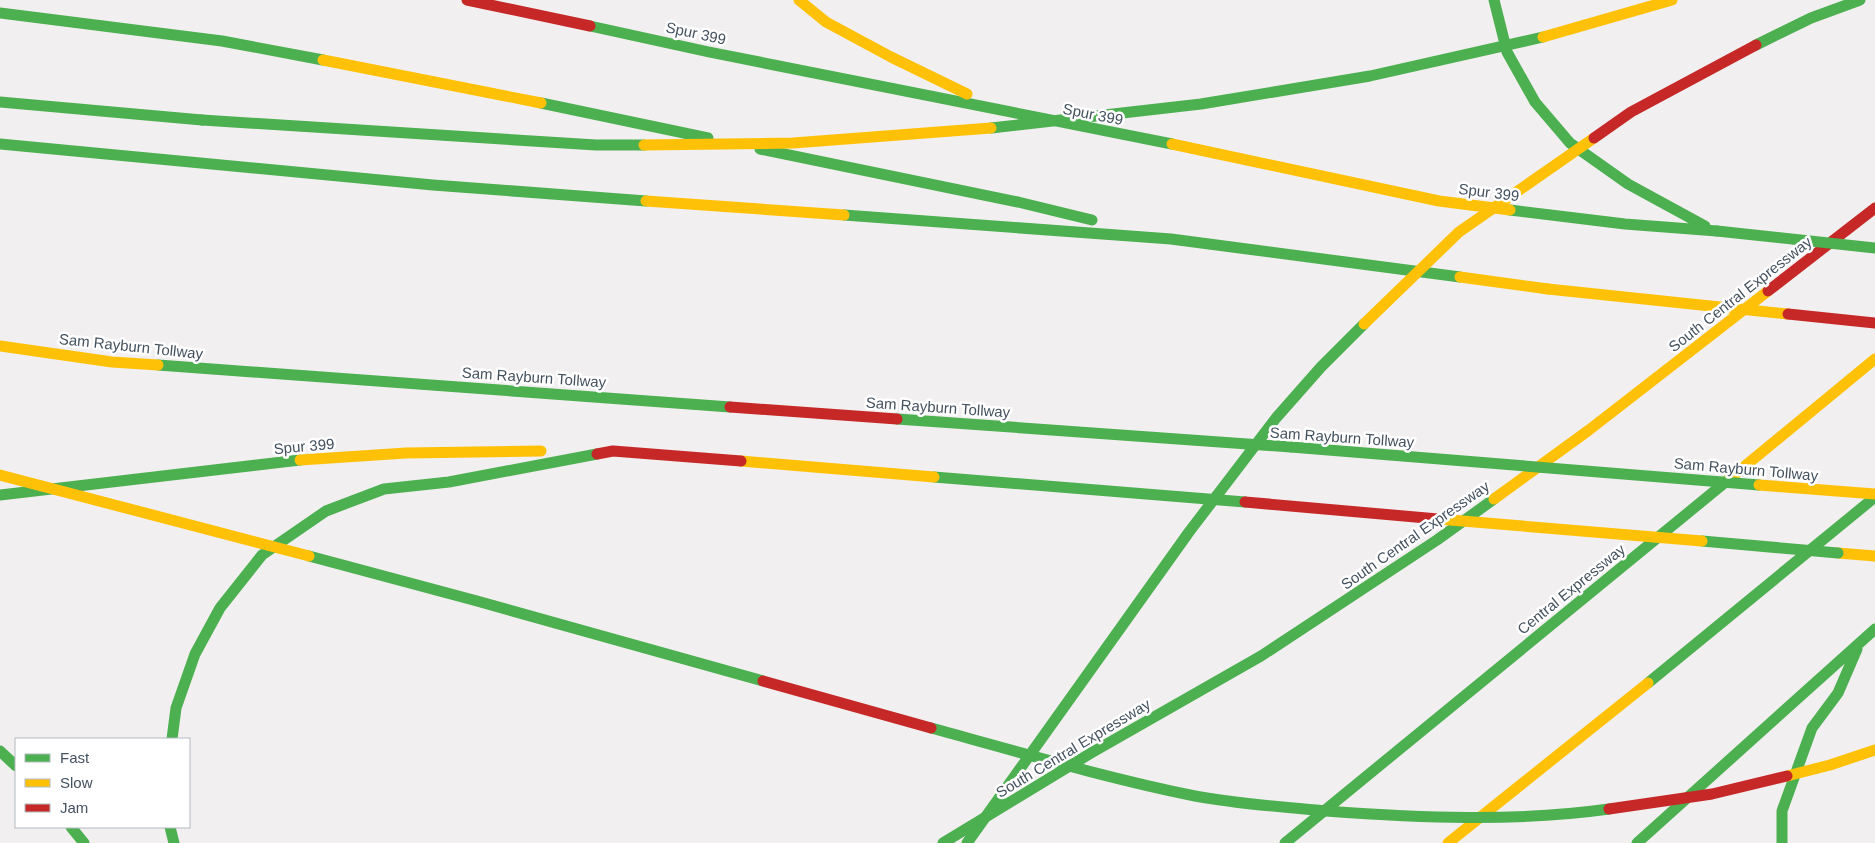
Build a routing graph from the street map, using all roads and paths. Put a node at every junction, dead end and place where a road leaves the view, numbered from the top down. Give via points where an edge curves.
1 (467, 0) edge
2 (799, 0) edge
3 (1494, 0) edge
4 (1672, 0) edge
5 (1860, 0) edge
6 (0, 13) edge
7 (0, 102) edge
8 (1005, 111) junction
9 (0, 144) edge
10 (1875, 208) edge
11 (1717, 231) junction
12 (1172, 239) junction
13 (1875, 248) edge
14 (1875, 323) edge
15 (0, 346) edge
16 (1875, 359) edge
17 (28, 361) dead end
18 (112, 362) junction
19 (613, 451) junction
20 (0, 474) edge
21 (0, 495) edge
22 (1875, 496) edge
23 (1875, 556) edge
24 (1875, 630) edge
25 (1860, 642) junction
26 (172, 738) edge
27 (1875, 750) edge
28 (0, 751) edge
29 (15, 765) edge
30 (72, 828) edge
31 (170, 828) edge
32 (84, 843) edge
33 (174, 843) edge
34 (943, 843) edge
35 (967, 843) edge
36 (1285, 843) edge
37 (1448, 843) edge
38 (1637, 843) edge
39 (1782, 843) edge

1 - 8 main road, Spur 399
2 - 8 main road via 826,22
3 - 11 main road via 1508,52 1536,102 1570,143 1628,184
4 - 7 main road, bridge via 1563,32 1370,76 1201,104 1010,127 793,143 596,145 202,120
5 - 35 main road, bridge via 1811,18 1631,112 1459,232 1394,293 1276,418 1189,532
6 - 12 main road via 222,40 400,74 1018,202
8 - 11 main road, Spur 399 via 1439,201 1624,224
9 - 12 main road via 433,185
10 - 34 main road, South Central Expressway via 1589,430 1437,540 1261,656
11 - 13 main road, Spur 399, bridge
12 - 14 main road, bridge via 1548,289
15 - 18 main road, Sam Rayburn Tollway
16 - 36 main road, Central Expressway
17 - 18 main road
18 - 22 main road, Sam Rayburn Tollway, bridge via 1291,448
19 - 21 main road, Spur 399 via 426,453 327,458
19 - 23 main road, bridge
19 - 26 main road via 449,482 384,489 326,511 262,555 220,608 195,654 176,708
20 - 27 main road, bridge via 477,601 1087,771 1196,796 1280,807 1479,818 1592,810 1712,794 1830,765
22 - 37 main road
24 - 25 main road
25 - 38 main road
25 - 39 main road via 1838,693 1812,728 1782,811
28 - 29 main road
30 - 32 main road
31 - 33 main road

